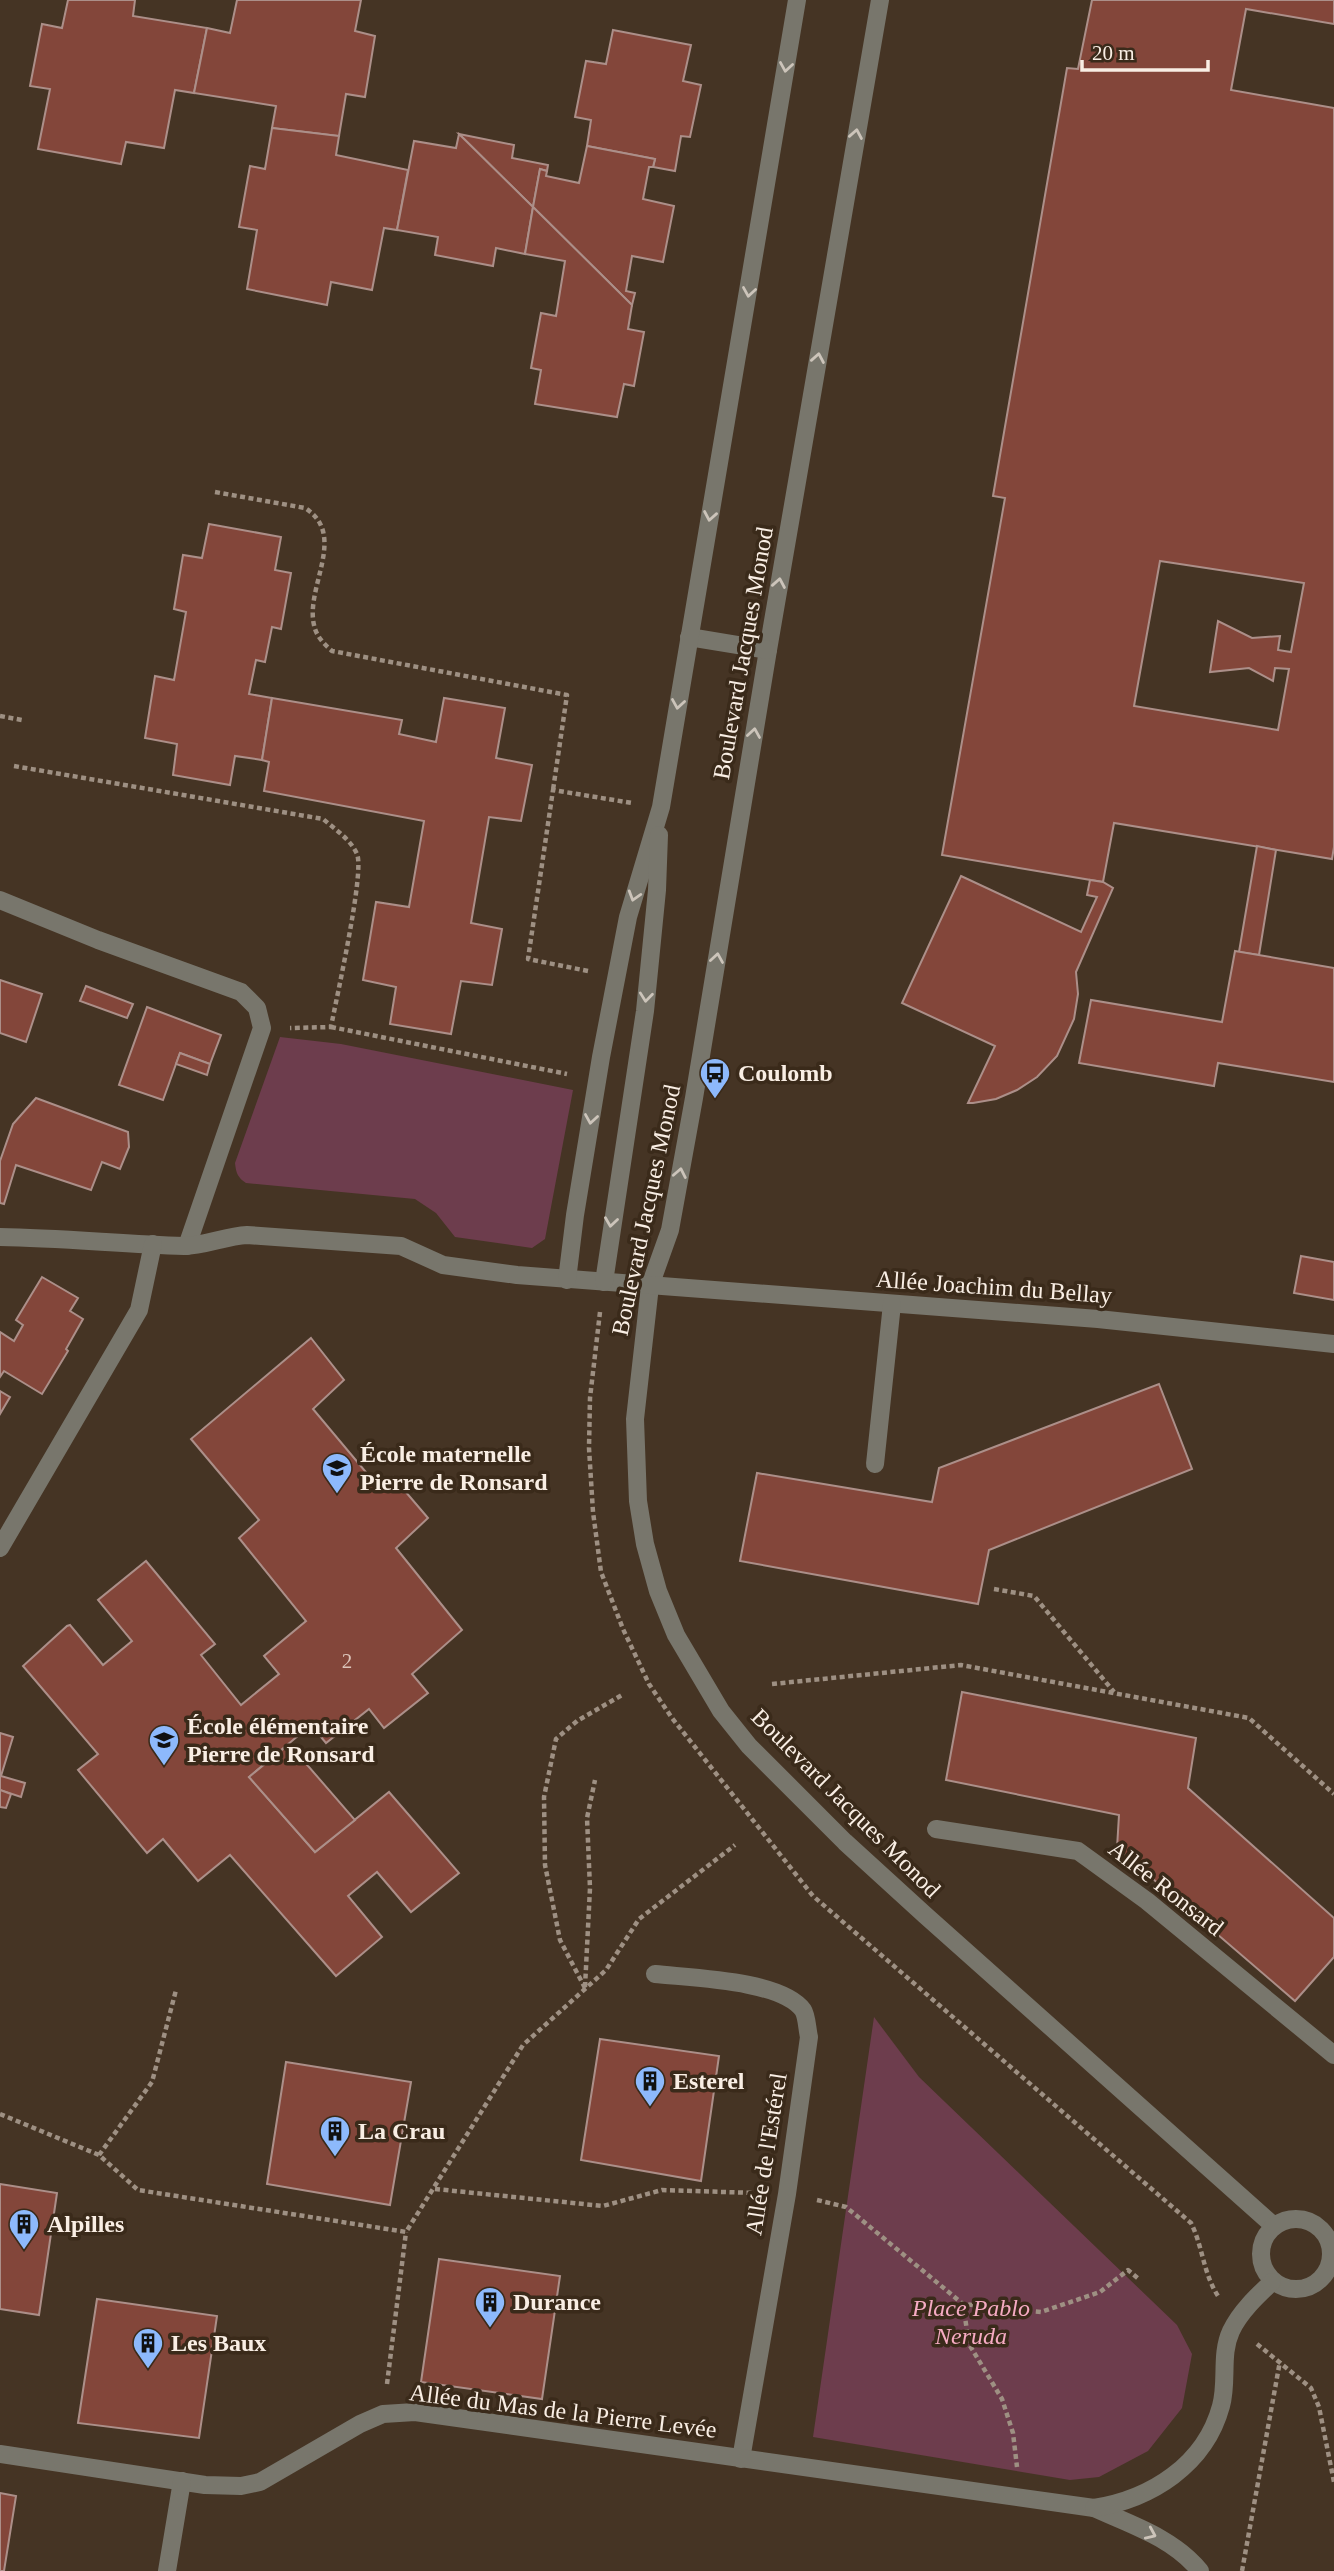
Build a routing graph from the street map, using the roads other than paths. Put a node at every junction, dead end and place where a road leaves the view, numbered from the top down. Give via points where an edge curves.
1 (797, 0) edge
2 (880, 0) edge
3 (689, 637) junction
4 (768, 650) junction
5 (661, 807) junction
6 (0, 900) edge
7 (0, 1237) edge
8 (153, 1244) junction
9 (187, 1246) junction
10 (567, 1280) junction
11 (604, 1282) junction
12 (650, 1286) junction
13 (891, 1304) junction
14 (1334, 1344) edge
15 (875, 1464) dead end
16 (0, 1548) edge
17 (936, 1829) dead end
18 (655, 1974) dead end
19 (1334, 2055) edge
20 (1274, 2226) junction
21 (1330, 2230) edge
22 (1272, 2282) junction
23 (1328, 2283) edge
24 (0, 2454) edge
25 (741, 2459) junction
26 (182, 2481) junction
27 (1094, 2508) junction
28 (167, 2571) edge
29 (1200, 2571) edge

1 -> 3 street
4 -> 2 street, Boulevard Jacques Monod
3 - 4 street
3 -> 5 street
12 -> 4 street, Boulevard Jacques Monod via 670,1230
5 -> 10 street via 628,917
5 -> 11 street, Boulevard Jacques Monod via 645,1011
6 - 9 street via 241,992 257,1007 262,1028
7 - 8 street, Allée Joachim du Bellay
8 - 9 street, Allée Joachim du Bellay
8 - 16 street via 139,1310
9 - 10 street, Allée Joachim du Bellay via 247,1235 401,1246 456,1268
10 - 11 street, Allée Joachim du Bellay
11 - 12 street, Allée Joachim du Bellay
12 - 13 street, Allée Joachim du Bellay
12 - 20 street, Boulevard Jacques Monod via 635,1419 638,1502 645,1544 676,1635 721,1711 785,1784 845,1842
13 - 14 street, Allée Joachim du Bellay via 1098,1319
13 - 15 street
17 - 19 street, Allée Ronsard via 1078,1851 1147,1901
18 - 25 street, Allée de l'Estérel via 762,1987 788,1997 804,2011 809,2037
20 - 21 street via 1292,2219
20 - 22 street via 1261,2253
21 - 23 street
22 - 23 street via 1292,2289
22 - 27 street, Allée du Mas de la Pierre Levée via 1248,2306 1229,2335 1221,2407 1194,2457 1148,2493 1122,2504
24 - 26 street, Allée du Mas de la Pierre Levée
25 - 26 street, Allée du Mas de la Pierre Levée via 415,2412 383,2414 360,2424 260,2482 240,2486
25 - 27 street, Allée du Mas de la Pierre Levée
26 - 28 street
27 -> 29 street, Allée du Mas de la Pierre Levée via 1162,2539

